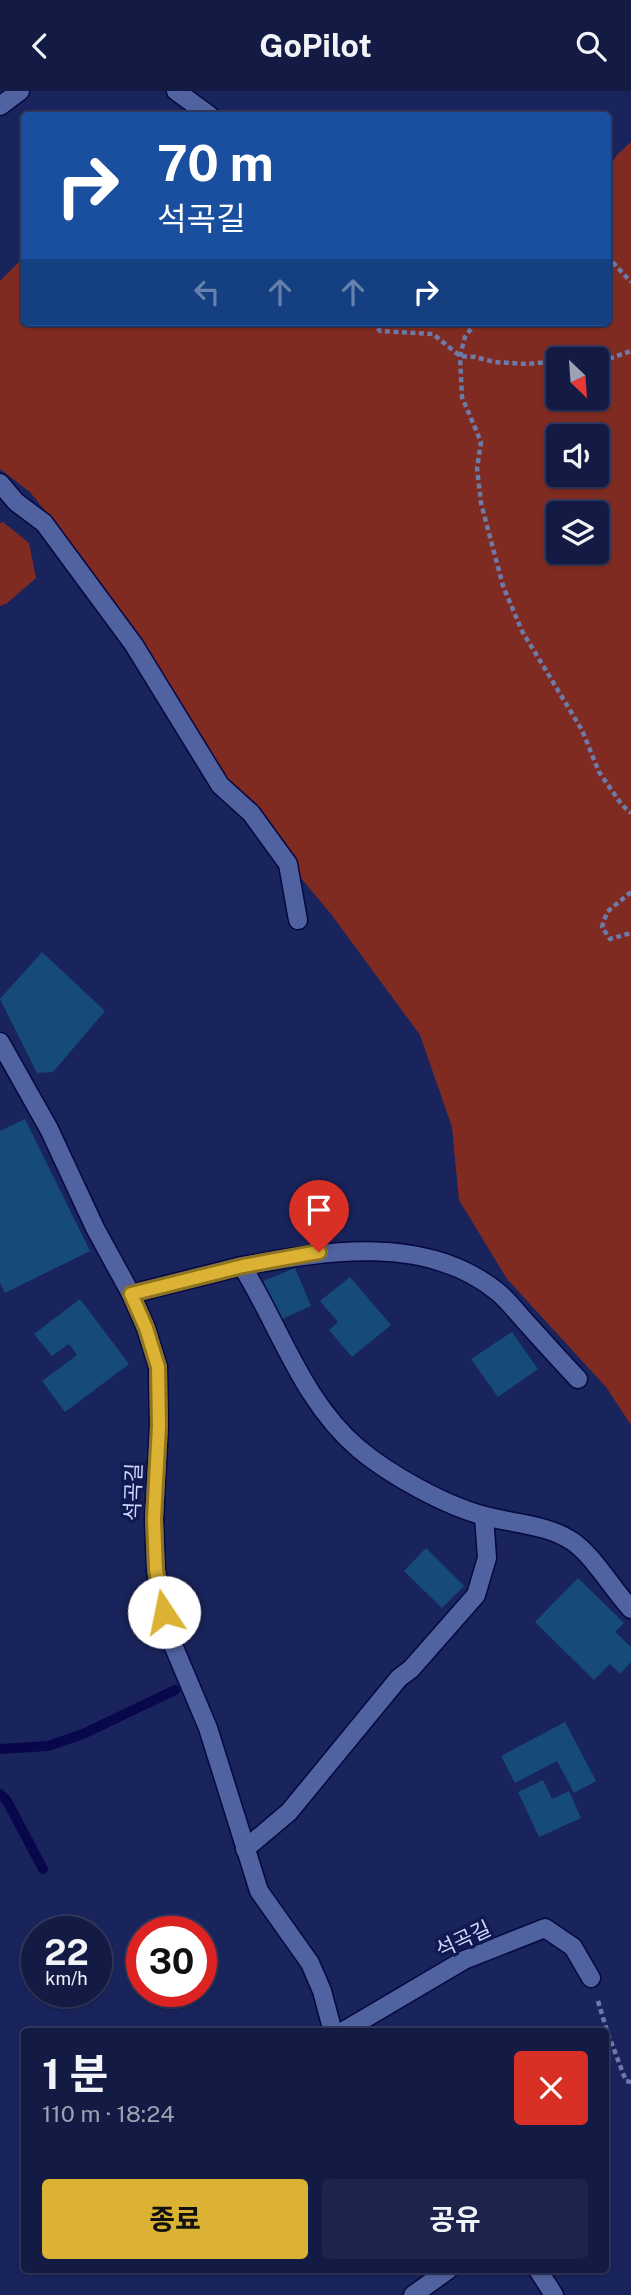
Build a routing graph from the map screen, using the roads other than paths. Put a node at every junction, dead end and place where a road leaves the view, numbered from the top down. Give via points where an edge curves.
1 (20, 91) edge
2 (176, 91) edge
3 (0, 106) edge
4 (205, 112) edge
5 (0, 483) edge
6 (298, 920) dead end
7 (0, 1042) edge
8 (243, 1266) junction
9 (131, 1294) junction
10 (578, 1380) dead end
11 (484, 1516) junction
12 (631, 1609) edge
13 (245, 1849) junction
14 (592, 1978) road end
15 (333, 2028) edge
16 (349, 2028) edge
17 (445, 2273) edge
18 (540, 2273) edge
19 (413, 2295) edge
20 (554, 2295) edge

1 - 3 street
2 - 4 street
5 - 6 street via 44,523 134,645 220,785 251,813 288,864
7 - 9 street, 석곡길
8 - 9 street
8 - 10 street via 319,1252 408,1252 439,1261 463,1270 498,1293
8 - 11 street via 316,1402 337,1429 390,1471
9 - 13 street, 석곡길 via 158,1367 154,1519 156,1570 168,1633 208,1728
11 - 12 street via 556,1532 574,1543
11 - 13 street via 487,1558 477,1595 399,1678 289,1812
13 - 15 street, 석곡길 via 259,1891 310,1963
14 - 16 street, 석곡길 via 573,1947 545,1928 464,1959
17 - 19 street
18 - 20 street

